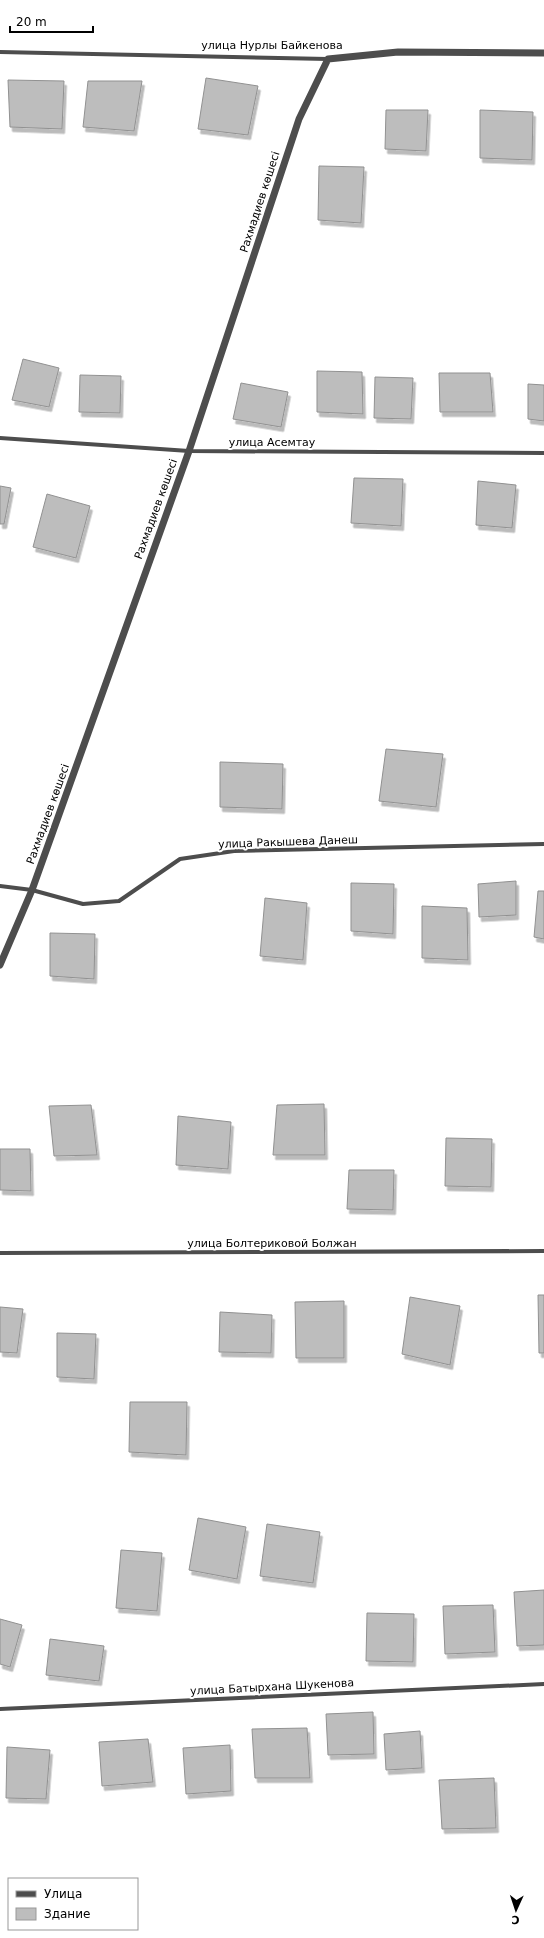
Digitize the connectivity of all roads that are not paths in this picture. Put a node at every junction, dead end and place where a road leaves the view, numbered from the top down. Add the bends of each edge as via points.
1 (0, 52) edge
2 (544, 53) edge
3 (328, 58) junction
4 (0, 438) edge
5 (189, 450) junction
6 (544, 453) edge
7 (544, 844) edge
8 (0, 886) edge
9 (32, 890) junction
10 (0, 965) edge
11 (544, 1251) edge
12 (0, 1253) edge
13 (544, 1684) edge
14 (0, 1709) edge

1 - 3 street, улица Нурлы Байкенова
2 - 3 street, улица Нурлы Байкенова via 398,52
3 - 5 street, Рахмадиев көшесі via 299,119
4 - 5 street, улица Асемтау
5 - 6 street, улица Асемтау
5 - 9 street, Рахмадиев көшесі
7 - 9 street, улица Ракышева Данеш via 234,851 180,859 119,901 82,904
8 - 9 street, улица Ракышева Данеш
9 - 10 street, Рахмадиев көшесі
11 - 12 street, улица Болтериковой Болжан
13 - 14 street, улица Батырхана Шукенова

